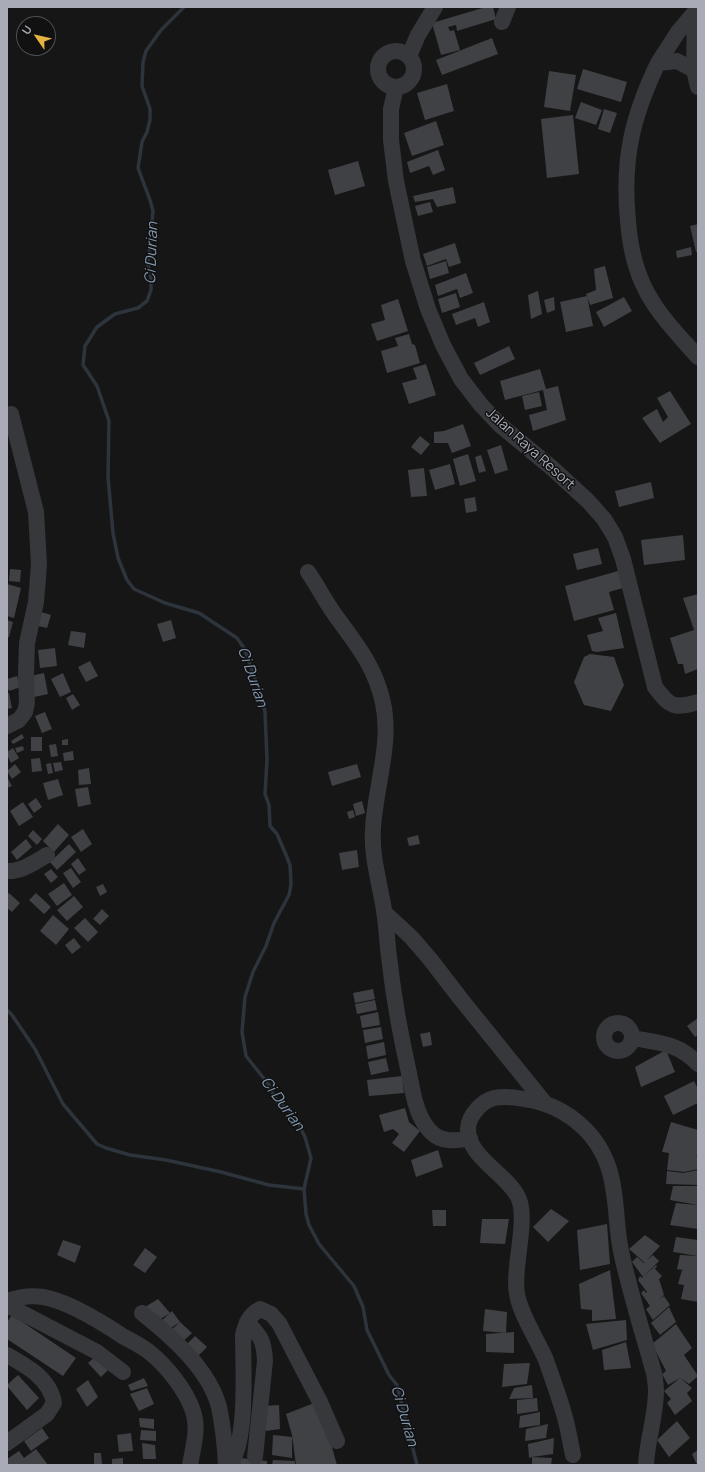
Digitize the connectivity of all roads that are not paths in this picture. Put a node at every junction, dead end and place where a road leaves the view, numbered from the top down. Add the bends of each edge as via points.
1 (435, 7) edge
2 (508, 7) edge
3 (696, 9) edge
4 (502, 22) dead end
5 (409, 56) junction
6 (658, 62) junction
7 (694, 70) junction
8 (396, 87) junction
9 (698, 87) edge
10 (698, 357) edge
11 (12, 414) dead end
12 (308, 572) dead end
13 (698, 702) edge
14 (7, 726) edge
15 (47, 855) dead end
16 (7, 871) edge
17 (384, 912) junction
18 (633, 1038) dead end
19 (698, 1064) edge
20 (544, 1102) junction
21 (470, 1138) junction
22 (7, 1301) edge
23 (7, 1305) edge
24 (142, 1313) dead end
25 (247, 1322) junction
26 (7, 1354) edge
27 (123, 1372) dead end
28 (337, 1441) dead end
29 (7, 1444) edge
30 (573, 1454) dead end
31 (255, 1457) dead end
32 (190, 1465) edge
33 (226, 1465) edge
34 (230, 1465) edge
35 (646, 1465) edge

1 - 5 street
2 - 4 street
3 - 6 street
3 - 7 street
5 - 8 street via 414,73 407,83
5 - 8 street via 404,52 392,51 379,62 380,79
6 - 7 street via 677,61
6 - 10 street via 645,90 630,144 626,178 629,235 633,261 652,302
7 - 9 street
8 - 13 street, Jalan Raya Resort via 391,109 391,140 396,181 413,261 428,309 444,345 461,379 481,405 500,425 588,501 604,519 615,537 623,559 655,687 664,699 672,704 681,707
11 - 14 street via 36,512 39,565 36,602 27,643 27,703 18,720
12 - 17 street via 332,611 360,648 369,664 383,704 386,724 373,847
15 - 16 street via 24,867
17 - 20 street via 430,959
17 - 21 street via 391,972 416,1105 423,1122 432,1133 443,1139 455,1141
18 - 19 street via 671,1045 690,1055
20 - 21 street via 501,1097 490,1099 472,1116 468,1126
20 - 35 street via 562,1110 587,1131 601,1150 608,1167 621,1253 654,1373 655,1408
21 - 30 street via 482,1158 502,1175 521,1206 517,1294 565,1415
22 - 32 street via 32,1296 60,1302 111,1328 148,1351 172,1376 186,1396 193,1412 196,1426
23 - 27 street via 97,1352
24 - 33 street via 178,1344 211,1388 219,1406
25 - 28 street via 252,1314 260,1309 271,1314 279,1323
25 - 31 street via 260,1335 265,1361
25 - 34 street via 243,1335 242,1422 239,1443
26 - 29 street via 40,1377 52,1393 54,1403 47,1414

